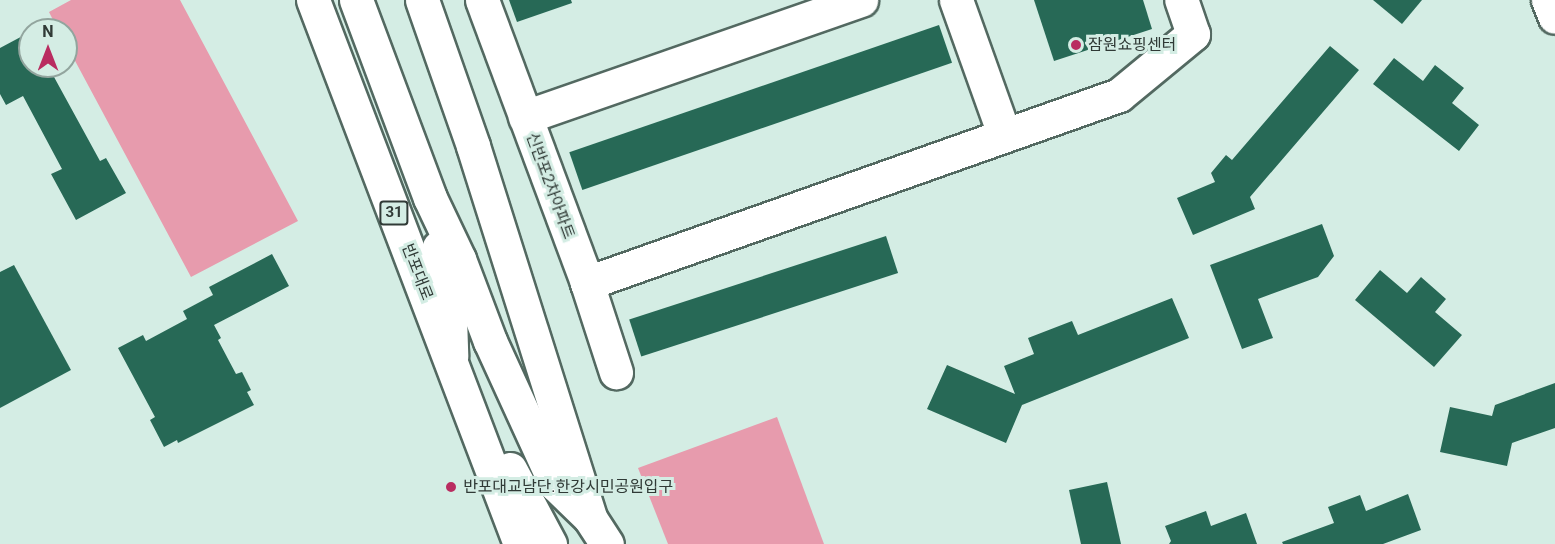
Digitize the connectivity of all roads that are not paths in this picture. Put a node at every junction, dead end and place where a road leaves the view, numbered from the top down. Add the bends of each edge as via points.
1 (313, 0) edge
2 (356, 0) edge
3 (422, 0) edge
4 (482, 0) edge
5 (861, 0) edge
6 (956, 0) edge
7 (1181, 0) edge
8 (1548, 0) edge
9 (1555, 17) edge
10 (525, 117) junction
11 (1004, 134) junction
12 (430, 198) junction
13 (586, 283) junction
14 (451, 360) junction
15 (616, 372) dead end
16 (475, 426) junction
17 (595, 536) edge
18 (520, 544) edge
19 (550, 544) edge

1 - 14 main road, 반포대로 / 31
2 - 12 main road
3 - 17 main road via 473,146
4 - 10 main road, 신반포2차아파트
5 - 10 main road
6 - 11 main road
7 - 11 main road via 1193,34 1119,95
8 - 9 main road
10 - 13 main road, 신반포2차아파트
11 - 13 main road
12 - 14 main road via 450,318
12 - 17 main road via 556,484
13 - 15 main road, 신반포2차아파트
14 - 16 main road, 반포대로 / 31
16 - 18 main road, 반포대로 / 31
16 - 19 main road, 31 via 502,454

